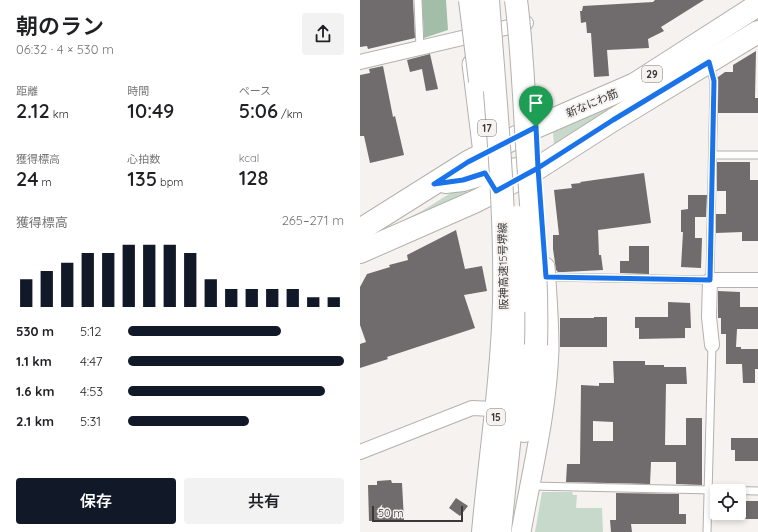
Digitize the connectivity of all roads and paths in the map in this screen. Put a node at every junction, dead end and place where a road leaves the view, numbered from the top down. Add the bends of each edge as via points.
1 (418, 0) edge
2 (469, 0) edge
3 (479, 0) edge
4 (488, 0) edge
5 (502, 0) edge
6 (516, 0) edge
7 (526, 0) edge
8 (758, 5) edge
9 (529, 23) junction
10 (758, 32) edge
11 (475, 35) junction
12 (420, 48) junction
13 (360, 62) edge
14 (709, 62) junction
15 (536, 127) junction
16 (713, 155) junction
17 (758, 155) edge
18 (494, 168) junction
19 (538, 168) junction
20 (360, 230) edge
21 (360, 252) edge
22 (505, 256) junction
23 (546, 277) junction
24 (710, 280) junction
25 (758, 280) edge
26 (712, 345) joint
27 (493, 409) junction
28 (360, 452) edge
29 (529, 486) junction
30 (707, 490) junction
31 (758, 491) edge
32 (478, 532) edge
33 (483, 532) edge
34 (500, 532) edge
35 (507, 532) edge
36 (521, 532) edge
37 (707, 532) edge

1 - 12 lane
2 - 11 street
2 - 22 main road, 17, bridge
3 - 11 street
4 - 22 main road, 阪神高速15号堺線 / 15, bridge
5 - 34 main road, 阪神高速15号堺線 / 15, bridge via 517,218 520,302 515,387
6 - 35 main road, bridge via 537,316 531,387
7 - 9 street
8 - 15 main road, 新なにわ筋 / 29 via 635,84
9 - 11 street
9 - 15 street
10 - 14 main road, 新なにわ筋 / 29
11 - 12 street
11 - 18 street
12 - 13 street
14 - 16 lane via 714,81
14 - 19 main road, 新なにわ筋 / 29
15 - 18 main road, 新なにわ筋 / 29
15 - 19 street
16 - 17 lane
16 - 24 lane
18 - 19 main road
18 - 20 main road via 463,180 434,184
18 - 21 main road, 新なにわ筋 / 29 via 474,202
18 - 27 street via 502,285
19 - 23 street
22 - 33 main road, 阪神高速15号堺線 / 15, bridge via 503,344
23 - 24 lane
23 - 29 street via 549,342 546,383 538,445
24 - 25 street
24 - 26 street via 709,317
26 - 30 lane
27 - 28 street via 472,408
27 - 32 street via 487,477
29 - 30 lane
29 - 36 street
30 - 31 lane
30 - 37 lane

